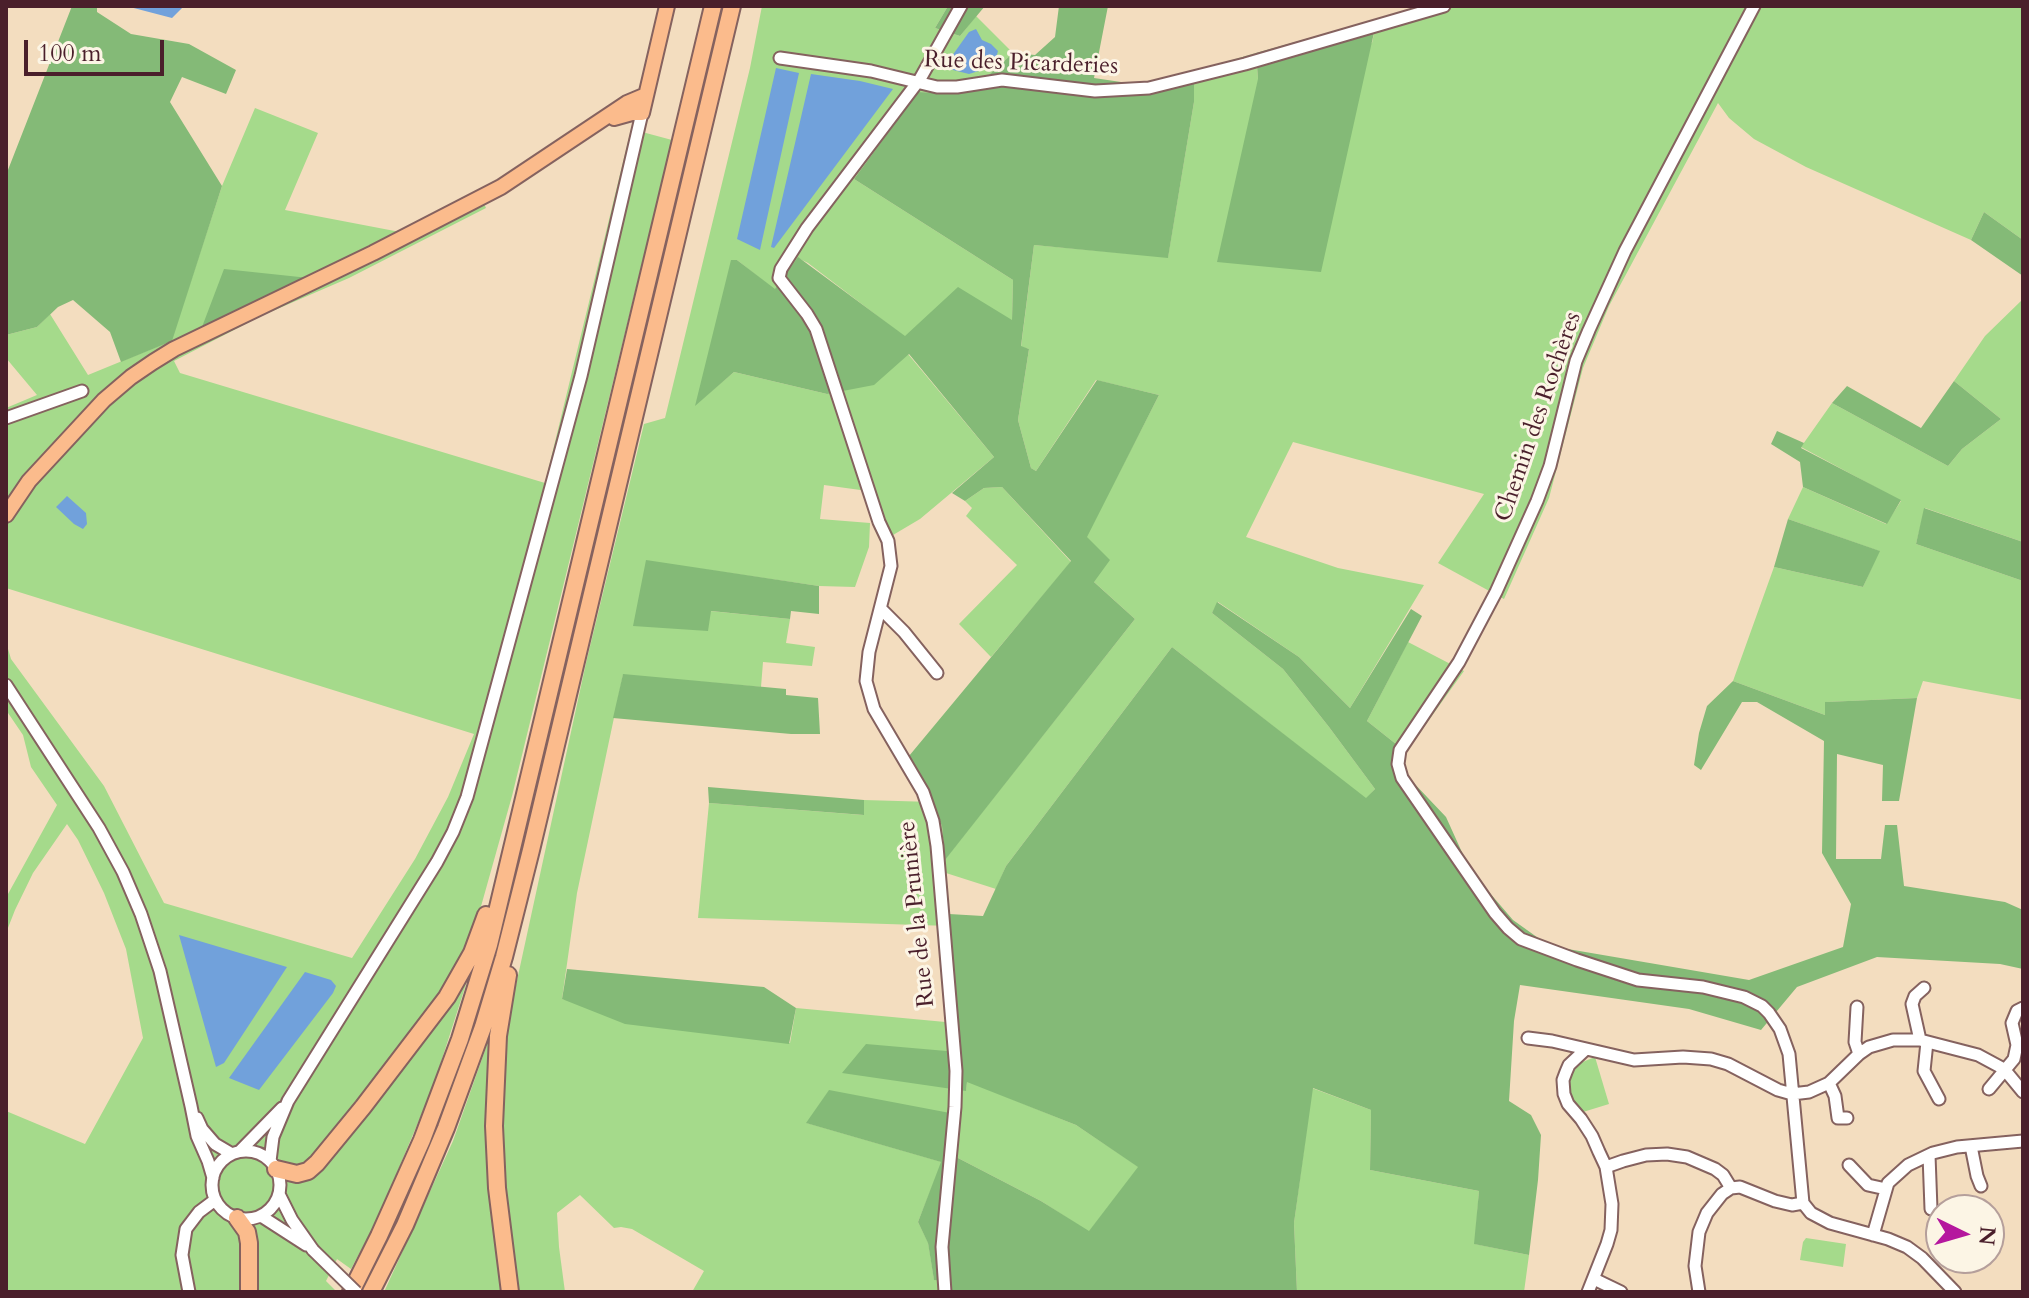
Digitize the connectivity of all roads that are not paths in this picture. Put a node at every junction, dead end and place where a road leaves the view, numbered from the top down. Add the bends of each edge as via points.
1 (667, 6) edge
2 (713, 6) edge
3 (732, 6) edge
4 (961, 6) edge
5 (1444, 6) edge
6 (1754, 6) edge
7 (780, 58) dead end
8 (916, 83) junction
9 (646, 95) junction
10 (642, 113) junction
11 (602, 121) junction
12 (82, 391) dead end
13 (6, 418) edge
14 (6, 515) edge
15 (881, 609) junction
16 (937, 673) dead end
17 (6, 685) edge
18 (513, 847) junction
19 (513, 923) junction
20 (1924, 988) dead end
21 (1857, 1007) dead end
22 (2023, 1008) edge
23 (1528, 1038) dead end
24 (1924, 1041) junction
25 (1586, 1049) junction
26 (1859, 1054) junction
27 (2004, 1069) junction
28 (1829, 1083) junction
29 (1989, 1089) dead end
30 (2023, 1092) edge
31 (1792, 1094) junction
32 (1939, 1099) dead end
33 (288, 1101) junction
34 (191, 1106) junction
35 (1847, 1118) dead end
36 (2023, 1141) edge
37 (1971, 1146) junction
38 (236, 1153) junction
39 (1929, 1155) junction
40 (273, 1165) junction
41 (1849, 1165) dead end
42 (1606, 1167) junction
43 (213, 1178) junction
44 (1981, 1186) dead end
45 (1731, 1188) junction
46 (1886, 1189) junction
47 (279, 1194) junction
48 (1930, 1194) edge
49 (215, 1200) junction
50 (1803, 1203) junction
51 (261, 1216) junction
52 (237, 1218) junction
53 (1873, 1235) junction
54 (313, 1250) junction
55 (1594, 1279) junction
56 (189, 1292) edge
57 (249, 1292) edge
58 (353, 1292) edge
59 (371, 1292) edge
60 (510, 1292) edge
61 (945, 1292) edge
62 (1588, 1292) edge
63 (1621, 1292) edge
64 (1699, 1292) edge
65 (1955, 1292) edge

1 - 9 main road
2 - 18 highway
3 - 19 highway
4 - 8 street
5 - 8 street, Rue des Picarderies via 1149,88 1095,91 1002,80 957,87
6 - 31 street, Chemin des Rochères via 1589,330 1550,466 1501,583 1459,662 1400,750 1398,764 1402,778 1514,934 1638,980 1703,987 1762,1006 1785,1041
7 - 8 street, Rue des Picarderies
8 - 15 street, Rue de la Prunière via 807,228 779,278 816,329 888,541 891,566
9 - 10 main road
9 - 11 main road
10 - 11 main road
10 - 33 street via 581,376 467,797 437,862
11 - 14 main road via 501,187 174,349 131,377 29,481
12 - 13 street
15 - 16 street
15 - 61 street, Rue de la Prunière via 866,681 874,709 923,792 937,846 956,1071 942,1247
17 - 34 street via 123,872 160,971
18 - 40 highway via 500,864 472,953 447,997 317,1163 297,1174
18 - 58 highway via 451,1064
19 - 59 highway via 446,1128
19 - 60 highway via 516,940 501,1013 494,1099 497,1188
20 - 24 street via 1912,1004
21 - 26 street
22 - 27 street via 2012,1023 2014,1059
23 - 25 street
24 - 26 street via 1893,1040
24 - 27 street via 1978,1055
24 - 32 street via 1924,1071
25 - 31 street via 1634,1060 1711,1059
25 - 42 street via 1569,1065 1564,1094
26 - 28 street
27 - 29 street
27 - 30 street
28 - 31 street
28 - 35 street via 1838,1118
31 - 50 street
33 - 38 street
33 - 40 street via 273,1137
34 - 38 street via 215,1144
34 - 43 street
36 - 37 street
37 - 39 street
37 - 44 street
38 - 40 street via 251,1151
38 - 43 street via 223,1160
39 - 46 street via 1899,1172
39 - 48 street
40 - 47 street
41 - 46 street via 1868,1185
42 - 45 street via 1646,1155 1676,1155 1715,1169
42 - 55 street via 1611,1230
43 - 49 street
45 - 50 street via 1792,1205
45 - 64 street via 1707,1213 1699,1232
46 - 53 street
47 - 51 street
47 - 54 street
49 - 52 street
49 - 56 street via 186,1229 182,1255
50 - 53 street via 1830,1223
51 - 52 street
51 - 54 street
52 - 57 highway via 249,1243
53 - 65 street via 1907,1247
54 - 58 street, bridge
55 - 62 street
55 - 63 street

